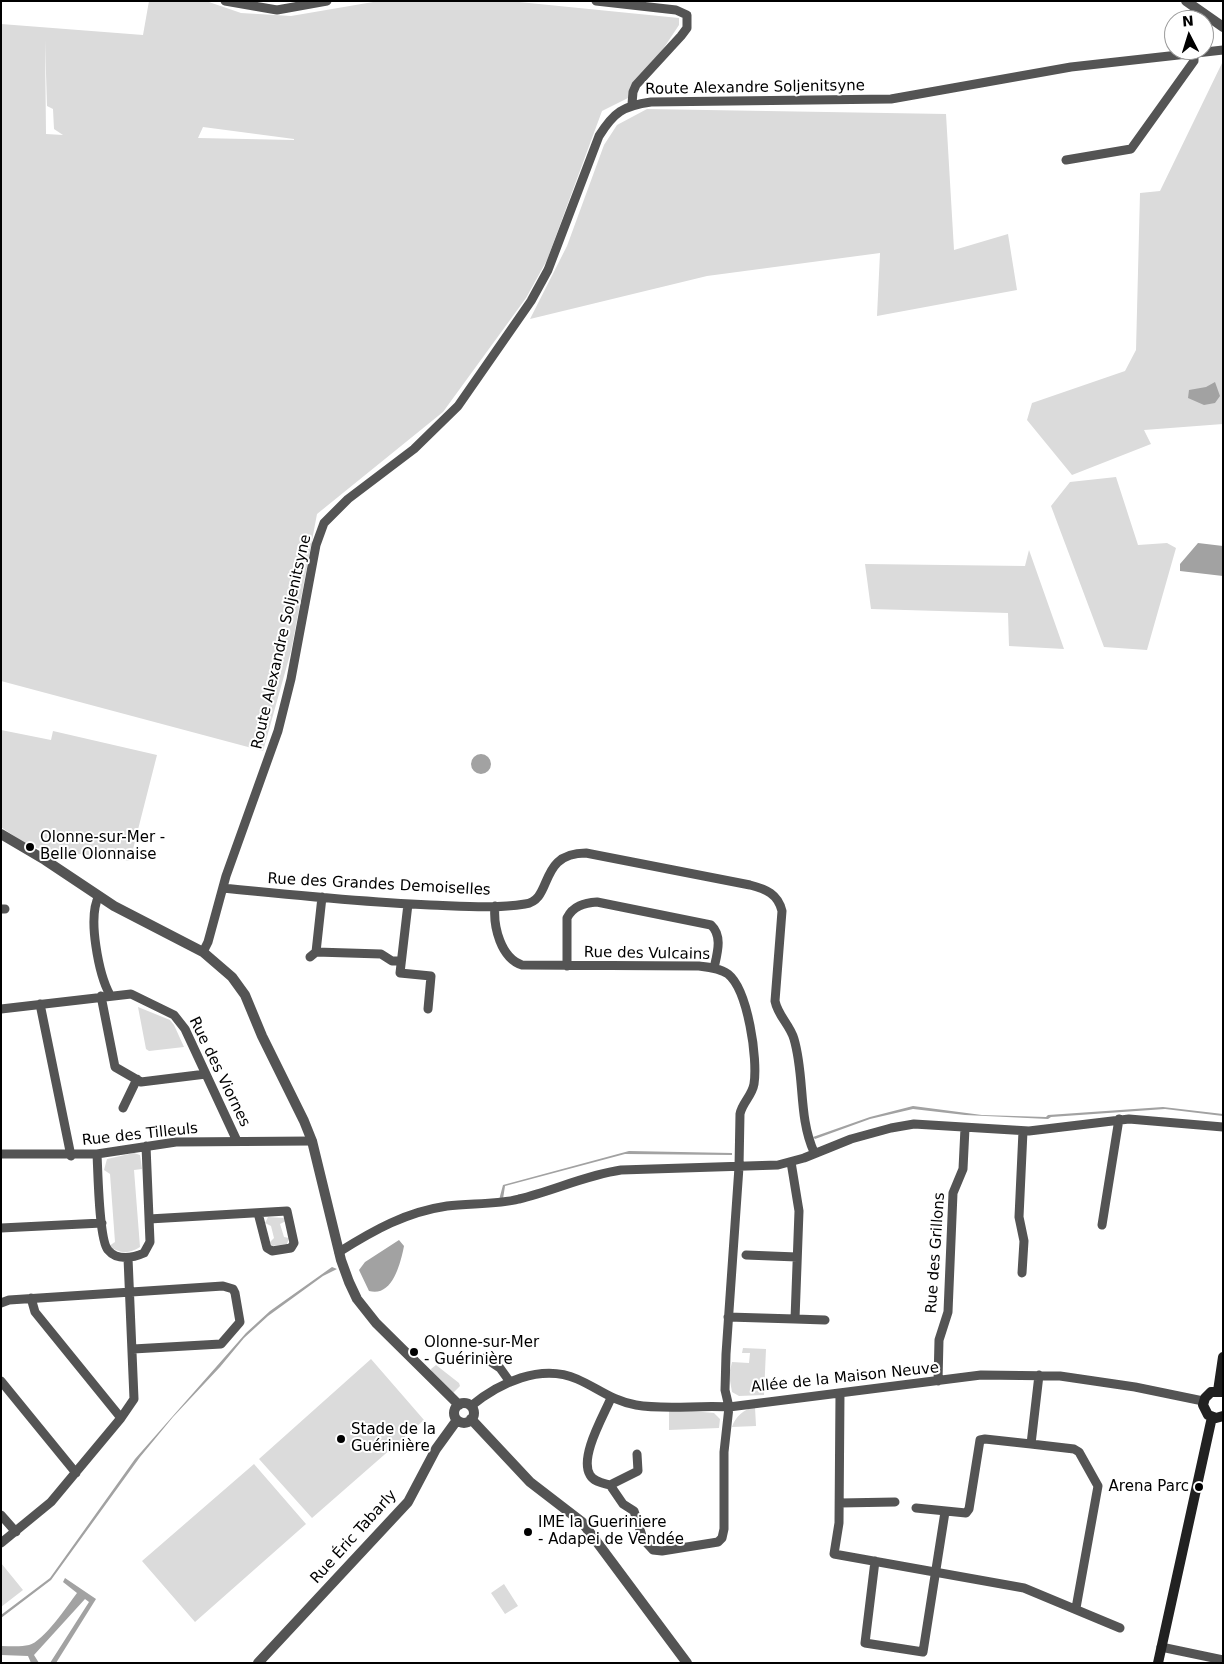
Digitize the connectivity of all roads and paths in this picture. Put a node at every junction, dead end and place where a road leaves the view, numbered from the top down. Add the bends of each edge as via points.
1 (225, 1) edge
2 (327, 1) edge
3 (596, 1) edge
4 (1186, 1) edge
5 (1223, 27) edge
6 (1164, 57) edge
7 (1194, 60) edge
8 (632, 104) junction
9 (1066, 160) dead end
10 (1, 834) edge
11 (223, 888) junction
12 (99, 896) junction
13 (322, 897) junction
14 (408, 904) junction
15 (495, 906) junction
16 (202, 952) junction
17 (401, 961) junction
18 (566, 966) junction
19 (714, 968) junction
20 (106, 996) junction
21 (40, 1004) junction
22 (1, 1009) edge
23 (428, 1009) dead end
24 (206, 1074) junction
25 (137, 1079) junction
26 (123, 1108) dead end
27 (1119, 1119) junction
28 (1223, 1126) edge
29 (965, 1128) junction
30 (1023, 1131) junction
31 (237, 1141) junction
32 (312, 1141) junction
33 (146, 1146) junction
34 (814, 1152) junction
35 (1, 1154) edge
36 (97, 1154) junction
37 (71, 1156) junction
38 (791, 1162) junction
39 (738, 1167) junction
40 (258, 1213) junction
41 (149, 1220) junction
42 (102, 1223) junction
43 (1102, 1225) dead end
44 (1, 1228) edge
45 (339, 1252) junction
46 (746, 1255) dead end
47 (797, 1257) junction
48 (128, 1258) junction
49 (1022, 1273) dead end
50 (129, 1293) junction
51 (31, 1298) junction
52 (1, 1303) edge
53 (728, 1317) junction
54 (795, 1319) junction
55 (825, 1320) dead end
56 (133, 1349) junction
57 (1223, 1357) edge
58 (484, 1358) dead end
59 (1039, 1375) junction
60 (938, 1381) junction
61 (1, 1382) edge
62 (510, 1382) junction
63 (1221, 1391) edge
64 (840, 1393) junction
65 (611, 1398) junction
66 (1203, 1401) junction
67 (459, 1405) junction
68 (470, 1406) junction
69 (729, 1407) junction
70 (1223, 1416) edge
71 (1212, 1417) junction
72 (121, 1418) junction
73 (457, 1420) junction
74 (472, 1420) junction
75 (1030, 1444) junction
76 (637, 1454) dead end
77 (76, 1473) junction
78 (610, 1485) junction
79 (895, 1502) dead end
80 (840, 1503) junction
81 (916, 1508) dead end
82 (945, 1512) junction
83 (1, 1515) edge
84 (16, 1532) junction
85 (1, 1544) edge
86 (875, 1561) junction
87 (937, 1573) junction
88 (1076, 1608) junction
89 (1120, 1628) dead end
90 (1161, 1647) junction
91 (1223, 1660) edge
92 (258, 1663) edge
93 (687, 1663) edge
94 (1158, 1663) edge

1 - 2 street via 277,10
3 - 8 street via 676,10 687,15 687,28 636,85
4 - 5 street
6 - 8 street, Route Alexandre Soljenitsyne via 1070,67 891,99
7 - 9 street via 1131,149
8 - 11 street, Route Alexandre Soljenitsyne via 608,121 599,136 548,270 531,301 458,406 414,449 348,499 324,523 316,545 278,731
10 - 12 street
11 - 13 street, Rue des Grandes Demoiselles
11 - 16 street, Route Alexandre Soljenitsyne via 208,942
12 - 16 street
12 - 20 street via 95,913 96,940
13 - 14 street, Rue des Grandes Demoiselles
13 - 17 street via 313,954 381,954 392,961
14 - 15 street, Rue des Grandes Demoiselles
14 - 17 street
15 - 18 street, Rue des Vulcains via 495,928 514,962
15 - 34 street, Rue des Grandes Demoiselles via 527,904 534,900 560,858 574,853 770,892 780,902 782,911 776,1008 794,1038 802,1074 807,1132
16 - 32 street via 221,965 245,995
17 - 23 street via 400,973 431,976
18 - 19 street, Rue des Vulcains
18 - 19 street via 567,918 582,904 597,902 711,925 718,940
19 - 39 street, Rue des Vulcains via 728,975 739,990 752,1037 755,1081 741,1106
20 - 21 street, Rue des Viornes
20 - 24 street, Rue des Viornes via 131,994 174,1015 181,1022
20 - 25 street via 116,1068
21 - 22 street, Rue des Viornes
21 - 37 street
24 - 25 street via 141,1082
24 - 31 street, Rue des Viornes
25 - 26 street
27 - 28 street
27 - 30 street
27 - 43 street
29 - 30 street
29 - 34 street via 902,1125
29 - 60 street, Rue des Grillons via 963,1169 953,1193 948,1312 939,1340
30 - 49 street via 1019,1217 1024,1241
31 - 32 street, Rue des Tilleuls
31 - 33 street, Rue des Tilleuls
32 - 45 street
33 - 36 street, Rue des Tilleuls
33 - 41 street
34 - 38 street
35 - 37 street, Rue des Tilleuls
36 - 37 street, Rue des Tilleuls
36 - 42 street
38 - 39 street
38 - 47 street via 799,1211
39 - 45 street via 664,1167 605,1172 518,1199 414,1212 387,1222
39 - 53 street
40 - 40 street via 287,1211 294,1237 291,1248 272,1251 268,1248
40 - 41 street
41 - 48 street via 149,1248
42 - 44 street
42 - 48 street via 107,1250 113,1255
45 - 67 street via 348,1282 365,1309
46 - 47 street
47 - 54 street
48 - 50 street
50 - 51 street
50 - 56 street
50 - 56 street via 229,1287 235,1293 241,1319 221,1344
51 - 52 street
51 - 72 street via 35,1312
53 - 54 street
53 - 69 street via 724,1390
54 - 55 street
56 - 72 street via 134,1399
57 - 63 main road
58 - 62 street via 500,1368
59 - 60 street, Allée de la Maison Neuve via 981,1375
59 - 66 street, Allée de la Maison Neuve via 1135,1387
59 - 75 street
60 - 64 street, Allée de la Maison Neuve
61 - 77 street
62 - 65 street, Allée de la Maison Neuve via 543,1373 562,1374
62 - 68 street, Allée de la Maison Neuve
63 - 66 main road via 1207,1394
64 - 69 street, Allée de la Maison Neuve
64 - 80 street
65 - 69 street, Allée de la Maison Neuve via 638,1405
65 - 78 street via 590,1445 588,1470 597,1481
66 - 71 main road via 1204,1409
67 - 68 street
67 - 73 street via 454,1414
68 - 74 street via 474,1414
69 - 78 street via 724,1452 724,1534 718,1542 653,1550 641,1536 637,1514 623,1504
70 - 71 main road
71 - 90 main road
72 - 77 street
73 - 74 street via 463,1423
73 - 92 street, Rue Éric Tabarly via 436,1449 408,1502
74 - 93 street via 530,1482 582,1522
75 - 82 street via 980,1440 969,1509 962,1514
75 - 88 street via 1080,1452 1098,1486
76 - 78 street via 638,1471
77 - 84 street via 44,1510
79 - 80 street
80 - 86 street via 834,1554
81 - 82 street
82 - 87 street
83 - 84 street
84 - 85 street
86 - 87 street
86 - 87 street via 865,1642 923,1652
87 - 88 street via 1024,1588
88 - 89 street
90 - 91 street
90 - 94 main road

